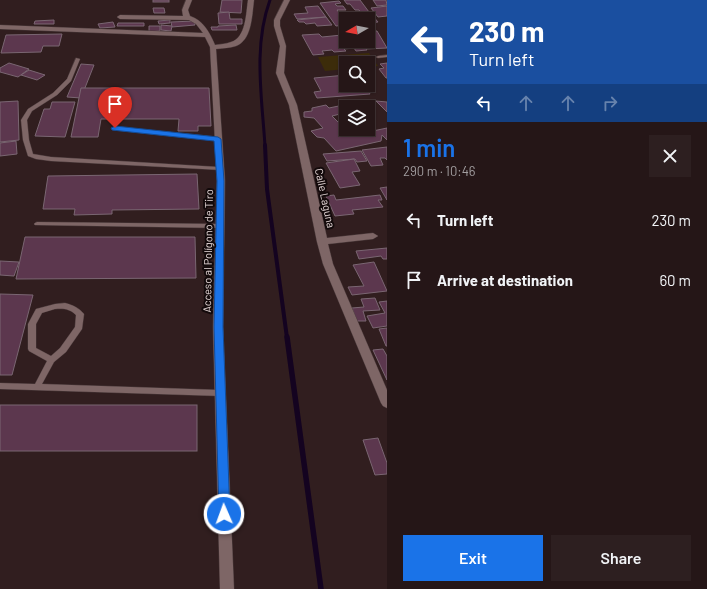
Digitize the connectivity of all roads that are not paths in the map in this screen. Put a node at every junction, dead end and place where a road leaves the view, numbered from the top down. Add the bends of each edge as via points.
1 (189, 0) edge
2 (251, 0) edge
3 (287, 0) edge
4 (120, 17) dead end
5 (187, 18) junction
6 (0, 26) edge
7 (207, 35) junction
8 (213, 47) junction
9 (387, 56) edge
10 (378, 57) dead end
11 (78, 59) dead end
12 (115, 128) dead end
13 (218, 139) junction
14 (219, 169) junction
15 (37, 224) dead end
16 (220, 226) junction
17 (372, 236) dead end
18 (322, 242) junction
19 (51, 360) junction
20 (0, 386) edge
21 (37, 387) junction
22 (220, 393) junction
23 (386, 398) edge
24 (227, 589) edge

1 - 5 street via 185,10
2 - 8 street via 242,39 234,44
3 - 18 street, Calle Laguna via 277,26 283,46 280,73 293,105
4 - 5 street
5 - 7 street, Acceso al Polígono de Tiro via 194,20
6 - 7 street
7 - 8 street, Acceso al Polígono de Tiro
8 - 13 street, Acceso al Polígono de Tiro
9 - 10 lane
11 - 14 lane via 69,80 55,94 30,110 24,120 30,155 36,158
12 - 13 lane
13 - 14 street, Acceso al Polígono de Tiro
14 - 16 street, Acceso al Polígono de Tiro
15 - 16 lane
16 - 22 street, Acceso al Polígono de Tiro
17 - 18 street
18 - 23 street, Calle Laguna via 331,271
19 - 19 lane via 63,350 79,327 80,314 75,308 59,304 39,311 32,324 32,349
19 - 21 lane
20 - 21 lane
21 - 22 lane
22 - 24 street, Acceso al Polígono de Tiro

